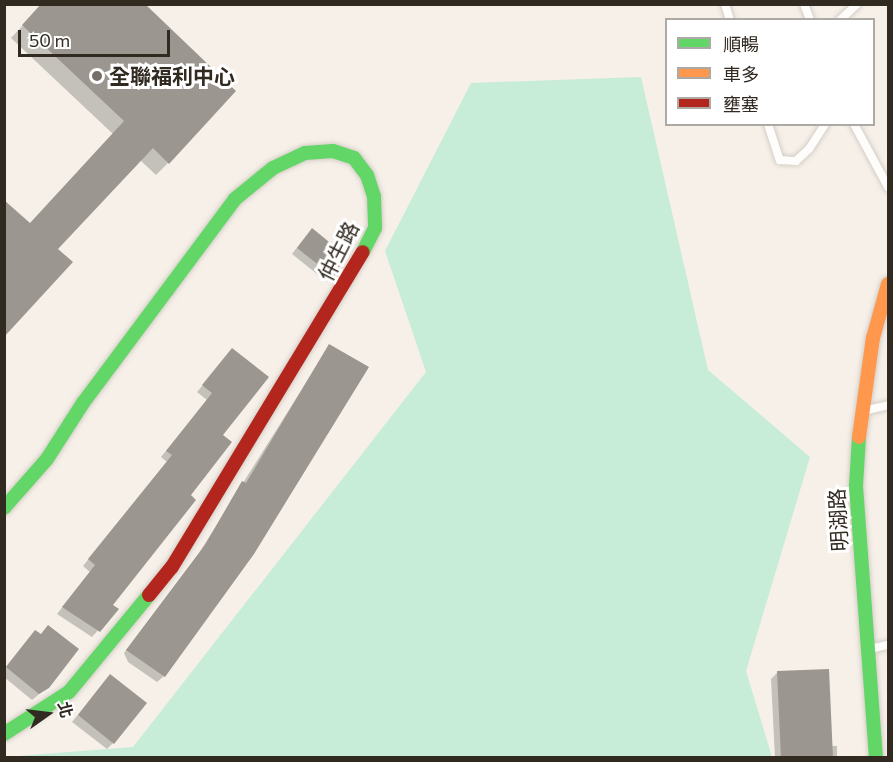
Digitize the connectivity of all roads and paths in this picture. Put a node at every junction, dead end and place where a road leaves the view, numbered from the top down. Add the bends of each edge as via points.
1 (856, 4) edge
2 (842, 18) edge
3 (769, 126) edge
4 (824, 126) edge
5 (855, 126) edge
6 (888, 187) edge
7 (888, 284) edge
8 (888, 405) edge
9 (860, 411) junction
10 (4, 507) edge
11 (888, 645) edge
12 (869, 649) junction
13 (873, 721) junction
14 (888, 730) edge
15 (4, 734) edge
16 (876, 758) edge

1 - 2 lane
3 - 4 lane via 780,160 796,161 809,150
5 - 6 lane
7 - 9 street, 明湖路 via 873,338
8 - 9 lane
9 - 12 street, 明湖路 via 856,486
10 - 15 street, 仲生路 via 47,459 83,403 235,199 273,168 305,153 333,151 354,158 367,175 374,196 375,228 348,281 172,567 69,692
11 - 12 lane
12 - 13 street, 明湖路
13 - 14 lane
13 - 16 street, 明湖路

